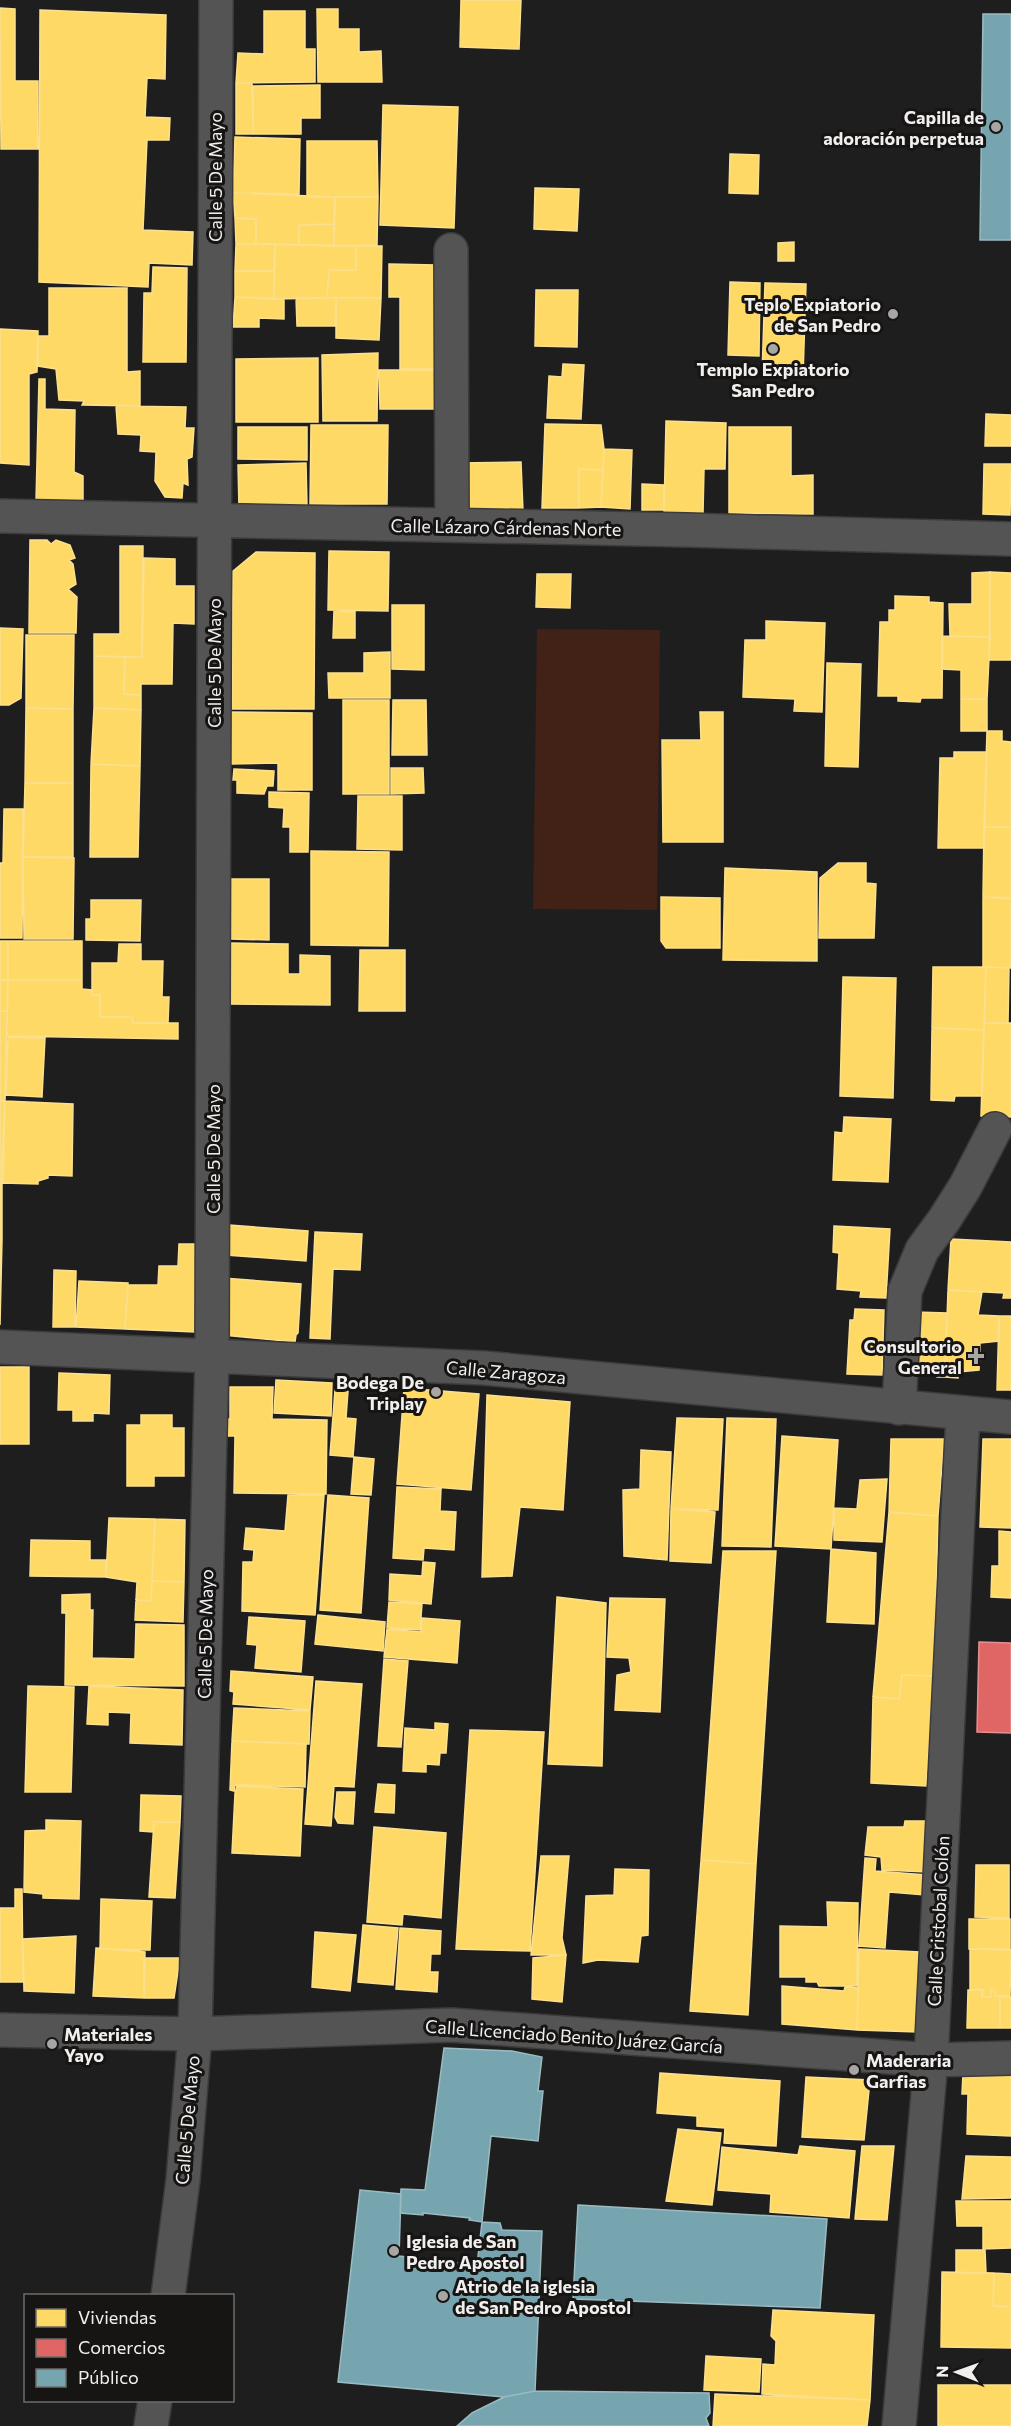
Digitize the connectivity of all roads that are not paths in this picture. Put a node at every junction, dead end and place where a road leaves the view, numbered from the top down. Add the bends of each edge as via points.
1 (216, 0) edge
2 (451, 250) dead end
3 (0, 516) edge
4 (214, 522) junction
5 (452, 525) junction
6 (1011, 540) edge
7 (995, 1129) dead end
8 (0, 1347) edge
9 (212, 1355) junction
10 (899, 1408) junction
11 (963, 1414) junction
12 (1011, 1417) edge
13 (0, 2030) edge
14 (195, 2034) junction
15 (1011, 2058) edge
16 (931, 2060) junction
17 (168, 2294) edge
18 (155, 2402) edge
19 (151, 2426) edge
20 (899, 2426) edge

1 - 4 street, Calle 5 De Mayo
2 - 5 street
3 - 4 street, Calle Lázaro Cárdenas Norte
4 - 5 street, Calle Lázaro Cárdenas Norte
4 - 9 street, Calle 5 De Mayo
5 - 6 street, Calle Lázaro Cárdenas Norte
7 - 10 street via 944,1220 922,1250 906,1291
8 - 9 street, Calle Zaragoza
9 - 10 street, Calle Zaragoza via 484,1368
9 - 14 street, Calle 5 De Mayo
10 - 11 street, Calle Zaragoza
11 - 12 street, Calle Zaragoza
11 - 16 street, Calle Cristobal Colón
13 - 14 street, Calle Licenciado Benito Juárez García
14 - 16 street, Calle Licenciado Benito Juárez García via 451,2025
14 - 17 street, Calle 5 De Mayo via 183,2180
15 - 16 street, Calle Licenciado Benito Juárez García
16 - 20 street, Calle Cristobal Colón
18 - 19 street

